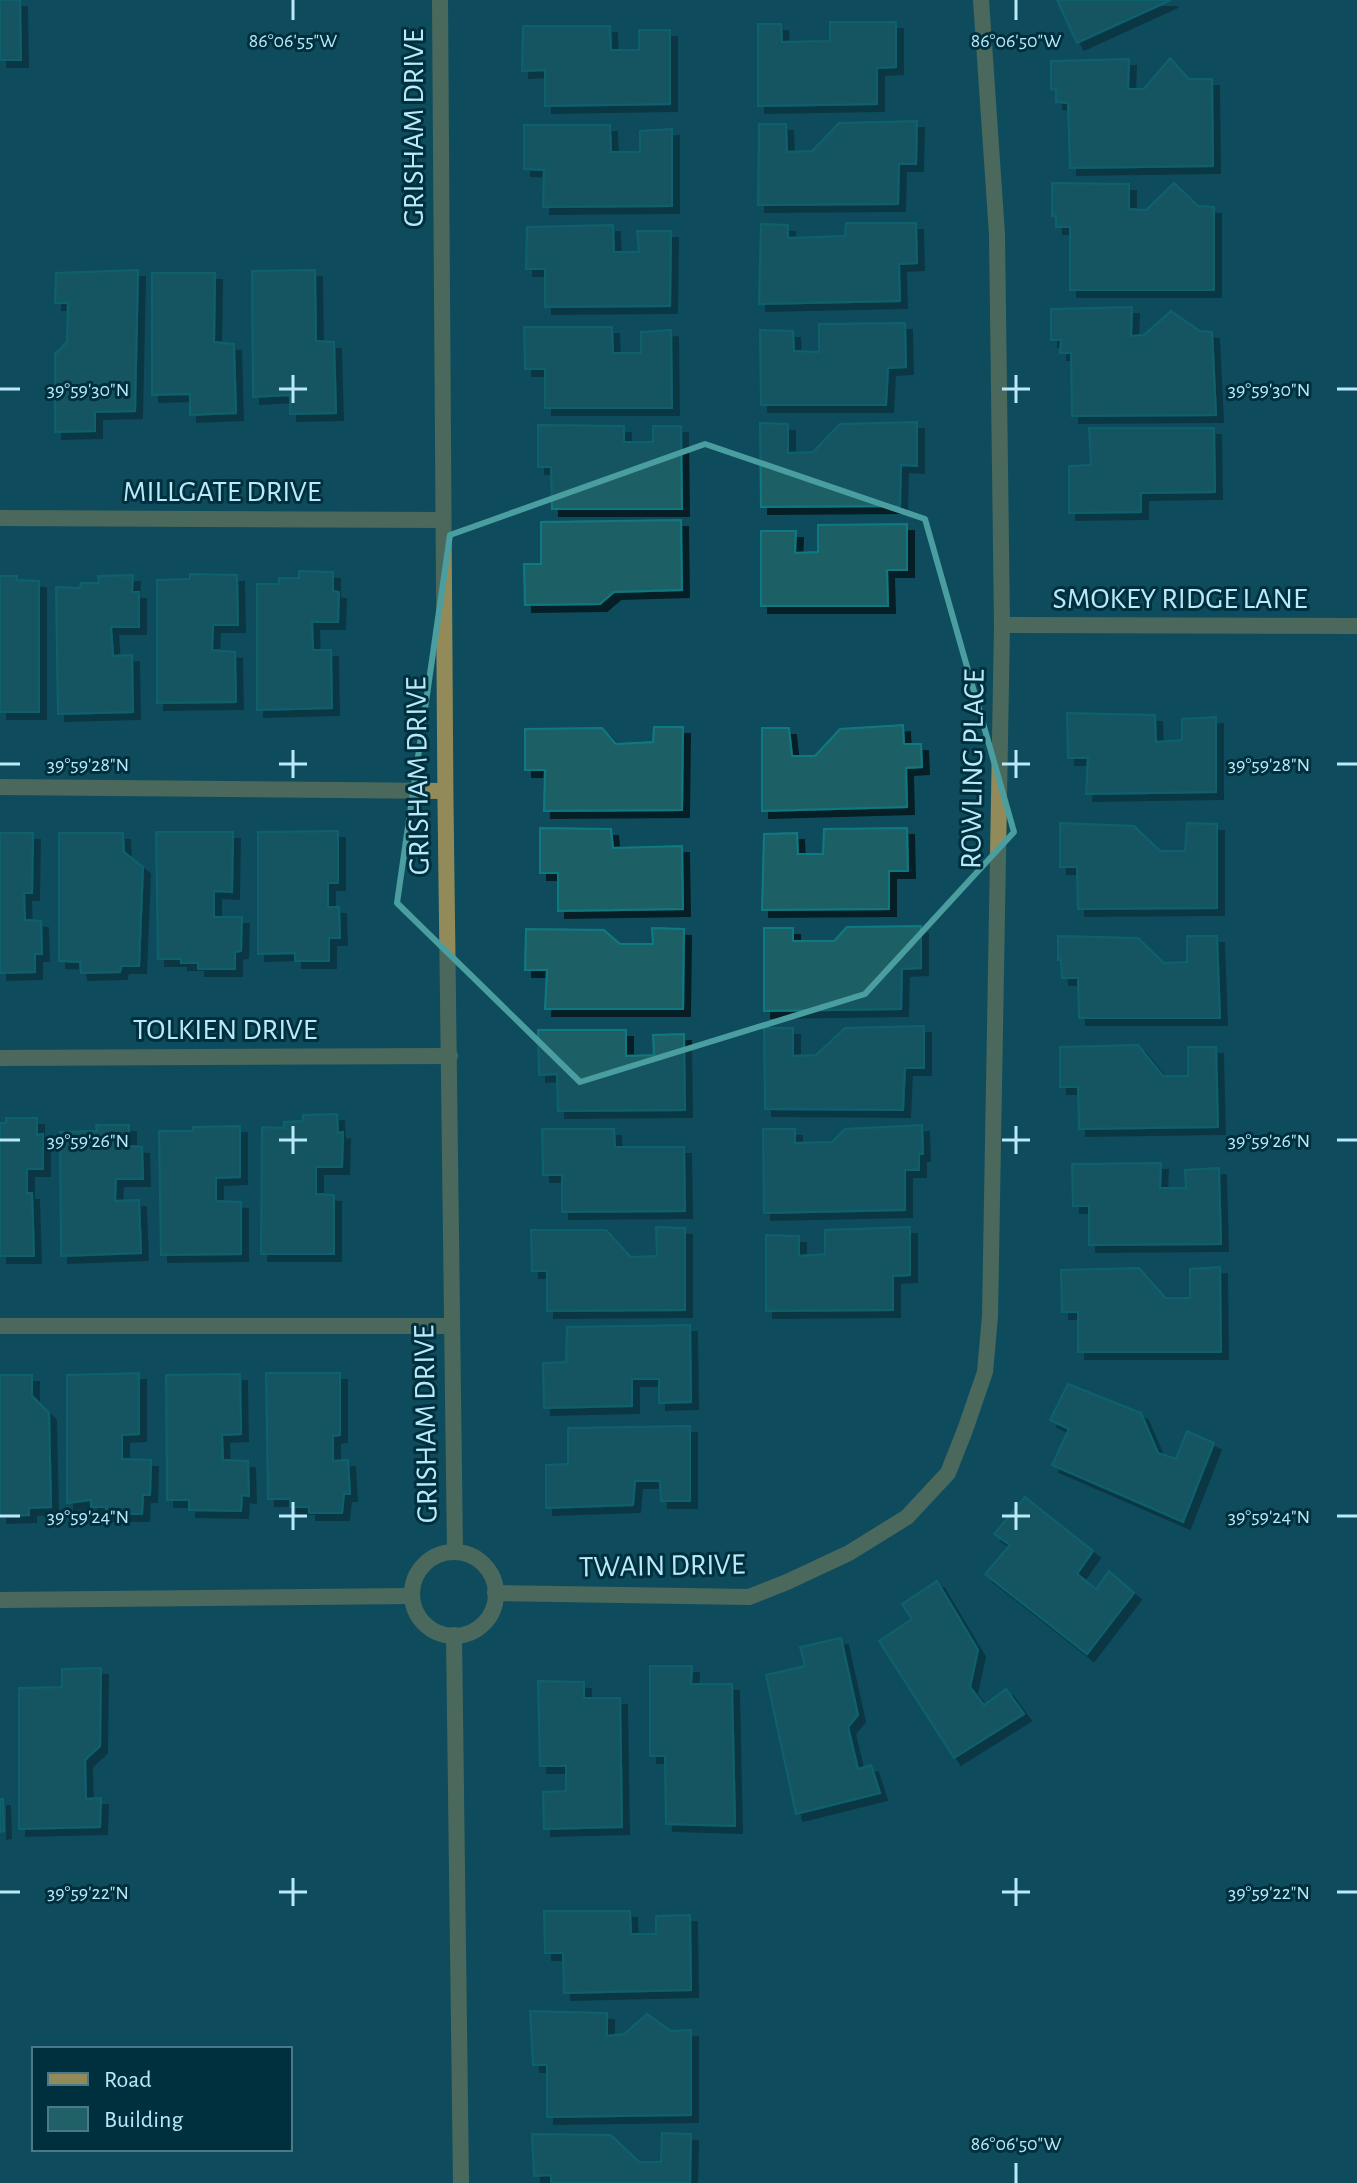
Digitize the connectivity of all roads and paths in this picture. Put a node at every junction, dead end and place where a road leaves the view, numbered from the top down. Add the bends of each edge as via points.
1 (440, 0) edge
2 (981, 0) edge
3 (0, 518) edge
4 (443, 520) junction
5 (1002, 625) junction
6 (1357, 626) edge
7 (0, 787) edge
8 (444, 791) junction
9 (450, 1056) junction
10 (0, 1058) edge
11 (0, 1326) edge
12 (451, 1326) junction
13 (907, 1517) joint
14 (455, 1552) junction
15 (495, 1593) junction
16 (412, 1596) junction
17 (0, 1600) edge
18 (454, 1635) junction
19 (461, 2183) edge

1 - 4 street, GRISHAM DRIVE
2 - 5 street, ROWLING PLACE via 997,234
3 - 4 street, MILLGATE DRIVE
4 - 8 street, GRISHAM DRIVE
5 - 6 street, SMOKEY RIDGE LANE
5 - 13 street, ROWLING PLACE via 985,1372 948,1473
7 - 8 street
8 - 9 street, GRISHAM DRIVE
9 - 10 street, TOLKIEN DRIVE
9 - 12 street, GRISHAM DRIVE
11 - 12 street
12 - 14 street, GRISHAM DRIVE
13 - 15 street, TWAIN DRIVE via 849,1553 749,1597
14 - 15 street via 481,1562 490,1572
14 - 16 street via 441,1553 419,1570
15 - 18 street via 484,1623
16 - 17 street
16 - 18 street via 423,1622
18 - 19 street

